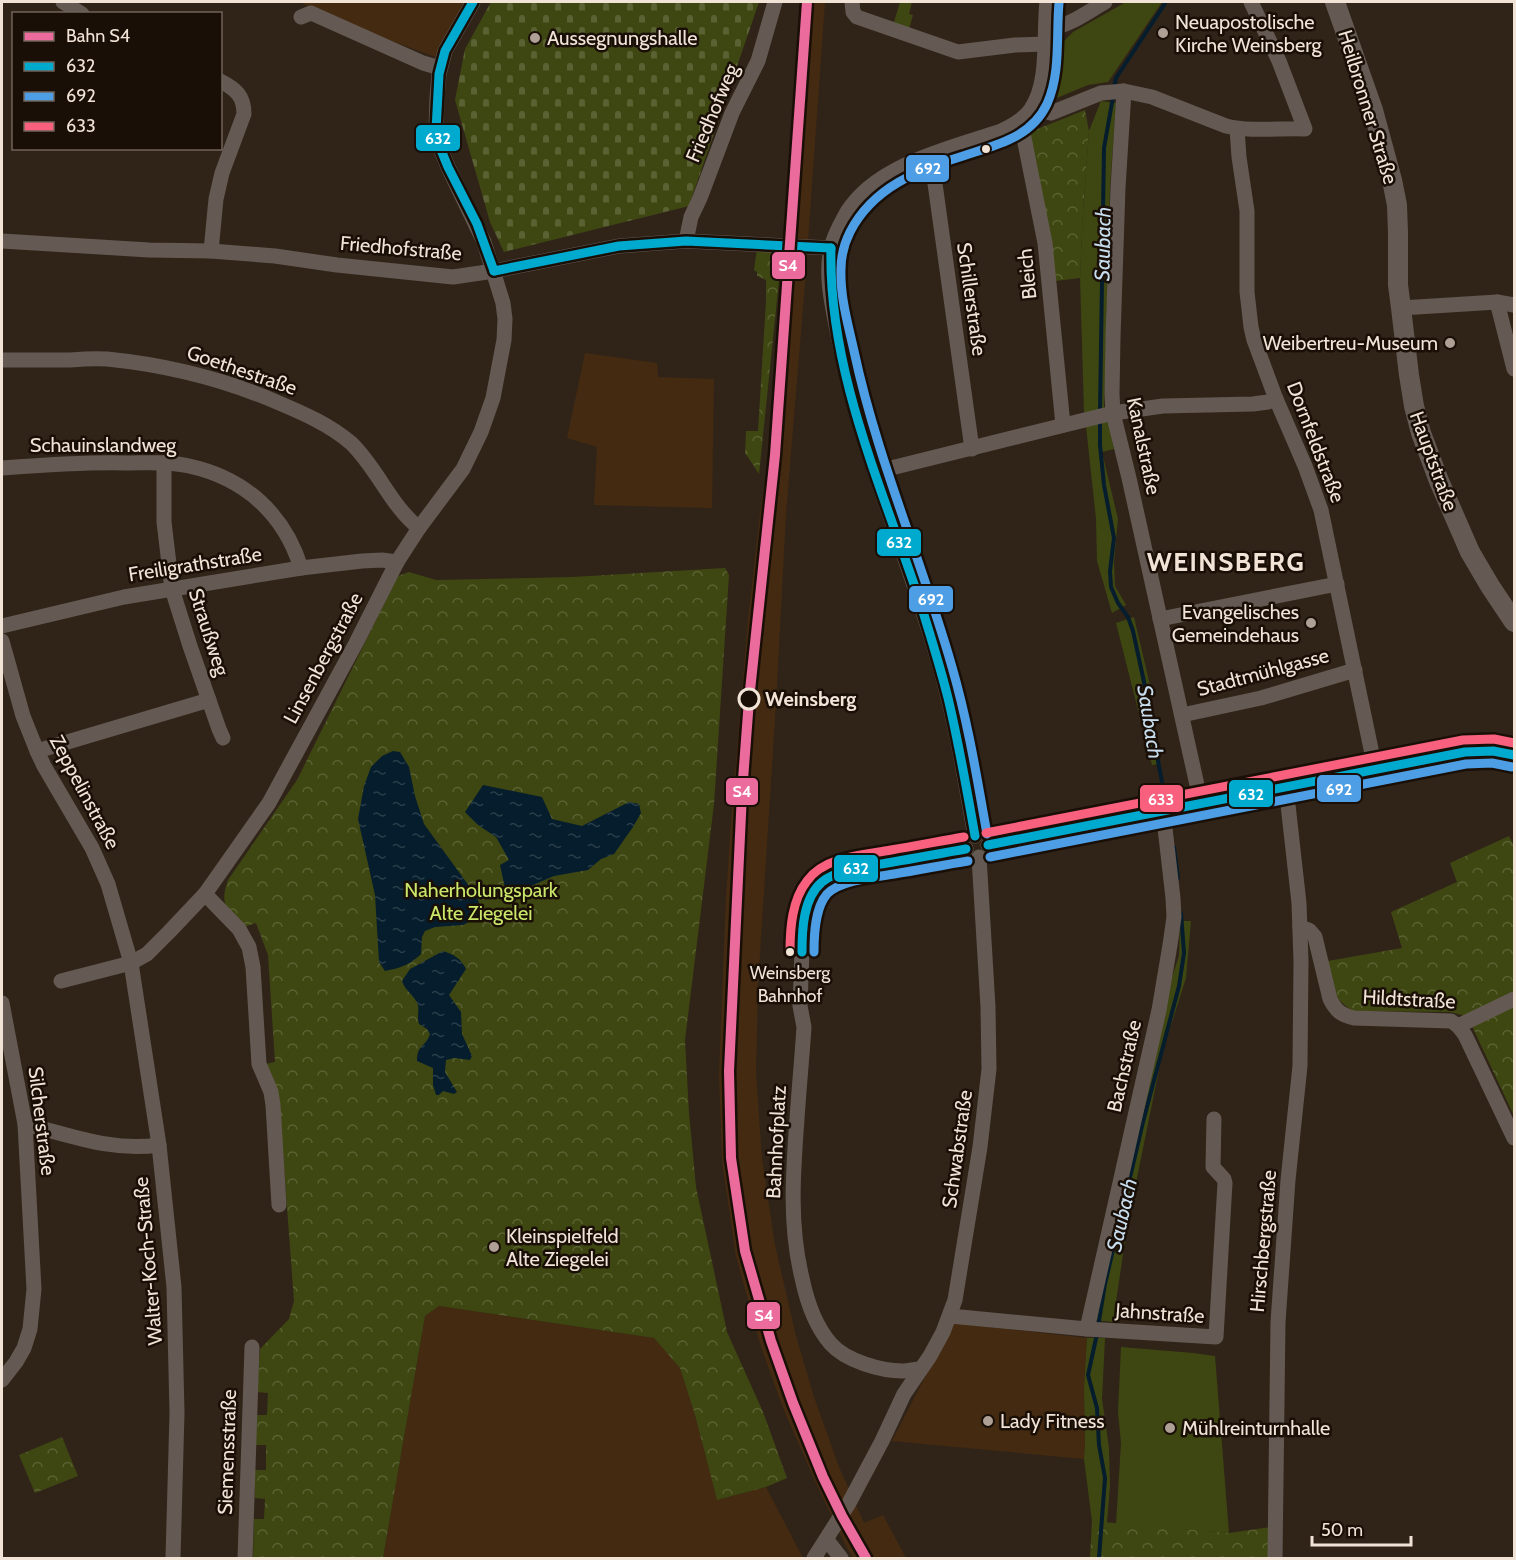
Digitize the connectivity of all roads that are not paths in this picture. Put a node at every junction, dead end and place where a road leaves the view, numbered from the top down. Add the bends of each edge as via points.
1 (63, 2) edge
2 (472, 2) edge
3 (775, 2) edge
4 (852, 2) edge
5 (1047, 2) edge
6 (1105, 2) edge
7 (1251, 2) edge
8 (1335, 2) edge
9 (79, 12) edge
10 (301, 16) dead end
11 (1046, 37) junction
12 (441, 68) junction
13 (222, 82) edge
14 (1121, 91) junction
15 (1032, 108) junction
16 (1019, 121) junction
17 (1237, 129) junction
18 (931, 155) junction
19 (686, 241) junction
20 (2, 246) edge
21 (831, 248) junction
22 (211, 251) junction
23 (494, 271) junction
24 (1398, 285) joint
25 (1507, 302) edge
26 (1401, 308) junction
27 (2, 360) edge
28 (1515, 369) edge
29 (1276, 399) junction
30 (1109, 414) junction
31 (1063, 425) junction
32 (972, 449) junction
33 (164, 463) junction
34 (2, 468) edge
35 (875, 472) junction
36 (419, 528) junction
37 (397, 562) junction
38 (301, 568) junction
39 (1337, 584) junction
40 (172, 589) junction
41 (1160, 619) junction
42 (1515, 622) edge
43 (2, 626) edge
44 (2, 641) edge
45 (1355, 670) junction
46 (208, 700) junction
47 (1182, 715) junction
48 (223, 738) dead end
49 (37, 751) junction
50 (1515, 755) edge
51 (1375, 768) junction
52 (1286, 787) junction
53 (1201, 803) junction
54 (1162, 810) junction
55 (977, 847) junction
56 (205, 894) junction
57 (1300, 927) junction
58 (131, 963) junction
59 (61, 981) dead end
60 (1515, 999) edge
61 (2, 1003) edge
62 (1458, 1026) junction
63 (1214, 1119) dead end
64 (25, 1124) junction
65 (1515, 1138) edge
66 (159, 1145) junction
67 (279, 1205) dead end
68 (950, 1316) junction
69 (1095, 1329) junction
70 (252, 1347) dead end
71 (880, 1368) junction
72 (921, 1369) junction
73 (2, 1380) edge
74 (904, 1394) junction
75 (827, 1540) junction
76 (173, 1558) edge
77 (245, 1558) edge
78 (814, 1558) edge
79 (841, 1558) edge
80 (1275, 1558) edge

1 - 9 street
2 - 12 street, Linsenbergstraße via 445,51
3 - 19 street, Friedhofweg via 758,61 732,113 691,217
4 - 11 street via 857,18 958,52
5 - 11 street
6 - 11 street
7 - 17 street via 1305,129
8 - 24 street, Heilbronner Straße via 1373,110 1392,180 1397,205
10 - 12 street via 311,13
11 - 15 street via 1041,86
12 - 23 street, Linsenbergstraße via 436,98 436,130 441,150 477,224
13 - 22 street via 238,93 244,114 222,173
14 - 15 street via 1101,93 1051,113
14 - 17 street via 1152,97
14 - 30 street, Kanalstraße
15 - 16 street
16 - 18 street
16 - 31 street, Bleich via 1045,243
17 - 29 street, Dornfeldstraße via 1247,211 1251,327
18 - 21 street via 893,171 864,191 840,225
18 - 32 street, Schillerstraße
19 - 21 street, Friedhofstraße
19 - 23 street, Friedhofstraße via 619,246
20 - 22 street, Friedhofstraße
21 - 35 street, Schwabstraße via 831,296 841,350
22 - 23 street, Friedhofstraße via 453,277
23 - 36 street, Linsenbergstraße via 505,319 493,398 463,470
24 - 26 street, Hauptstraße
25 - 26 street
25 - 28 street
26 - 42 street, Hauptstraße via 1414,406 1426,446 1470,552
27 - 36 street, Goethestraße via 105,359 137,363 179,370 254,392 307,415 351,444 408,520
29 - 30 street via 1253,404 1163,406
29 - 39 street, Dornfeldstraße via 1314,489
30 - 31 street
30 - 41 street, Kanalstraße via 1129,478
31 - 32 street
32 - 35 street
33 - 34 street, Schauinslandweg via 96,462
33 - 38 street, Schauinslandweg via 207,471 259,500 286,532
33 - 40 street, Straußweg via 164,522
35 - 55 street, Schwabstraße via 936,652 956,731
36 - 37 street, Linsenbergstraße
37 - 38 street, Freiligrathstraße via 362,561
37 - 56 street, Linsenbergstraße via 269,803
38 - 40 street, Freiligrathstraße
39 - 41 street
39 - 45 street, Dornfeldstraße
40 - 43 street, Freiligrathstraße
40 - 46 street, Straußweg
41 - 47 street, Kanalstraße
44 - 49 street, Zeppelinstraße
45 - 47 street, Stadtmühlgasse via 1261,698
45 - 51 street, Dornfeldstraße
46 - 48 street, Straußweg
46 - 49 street
47 - 53 street, Kanalstraße
49 - 58 street, Zeppelinstraße via 104,875
50 - 51 street via 1465,752
51 - 52 street
52 - 53 street
52 - 57 street, Hirschbergstraße
53 - 54 street
54 - 55 street
54 - 69 street, Bachstraße via 1174,917
55 - 68 street, Schwabstraße via 989,1074
55 - 71 street, Bahnhofplatz via 832,877 821,883 803,921 800,1006 804,1028 793,1177 797,1259 806,1298 831,1344 851,1359
56 - 58 street, Linsenbergstraße via 147,954
56 - 67 street via 239,929 254,967 259,1064 273,1105
57 - 62 street, Hildtstraße via 1313,932 1330,999 1341,1014 1354,1018 1451,1022
57 - 80 street, Hirschbergstraße via 1300,1066 1278,1322
58 - 59 street, Linsenbergstraße
58 - 66 street, Walter-Koch-Straße
60 - 62 street, Hildtstraße
61 - 64 street, Silcherstraße
62 - 65 street
63 - 69 street, Jahnstraße via 1213,1167 1225,1183 1216,1337
64 - 66 street via 115,1147
64 - 73 street, Silcherstraße via 32,1312 24,1348
66 - 76 street, Walter-Koch-Straße via 174,1287 177,1359
68 - 69 street, Jahnstraße
68 - 72 street, Schwabstraße
70 - 77 street, Siemensstraße
71 - 72 street, Bahnhofplatz
71 - 74 street, Bahnhofplatz
72 - 74 street, Schwabstraße
74 - 75 street, Schwabstraße
75 - 78 street, Schwabstraße
75 - 79 street

